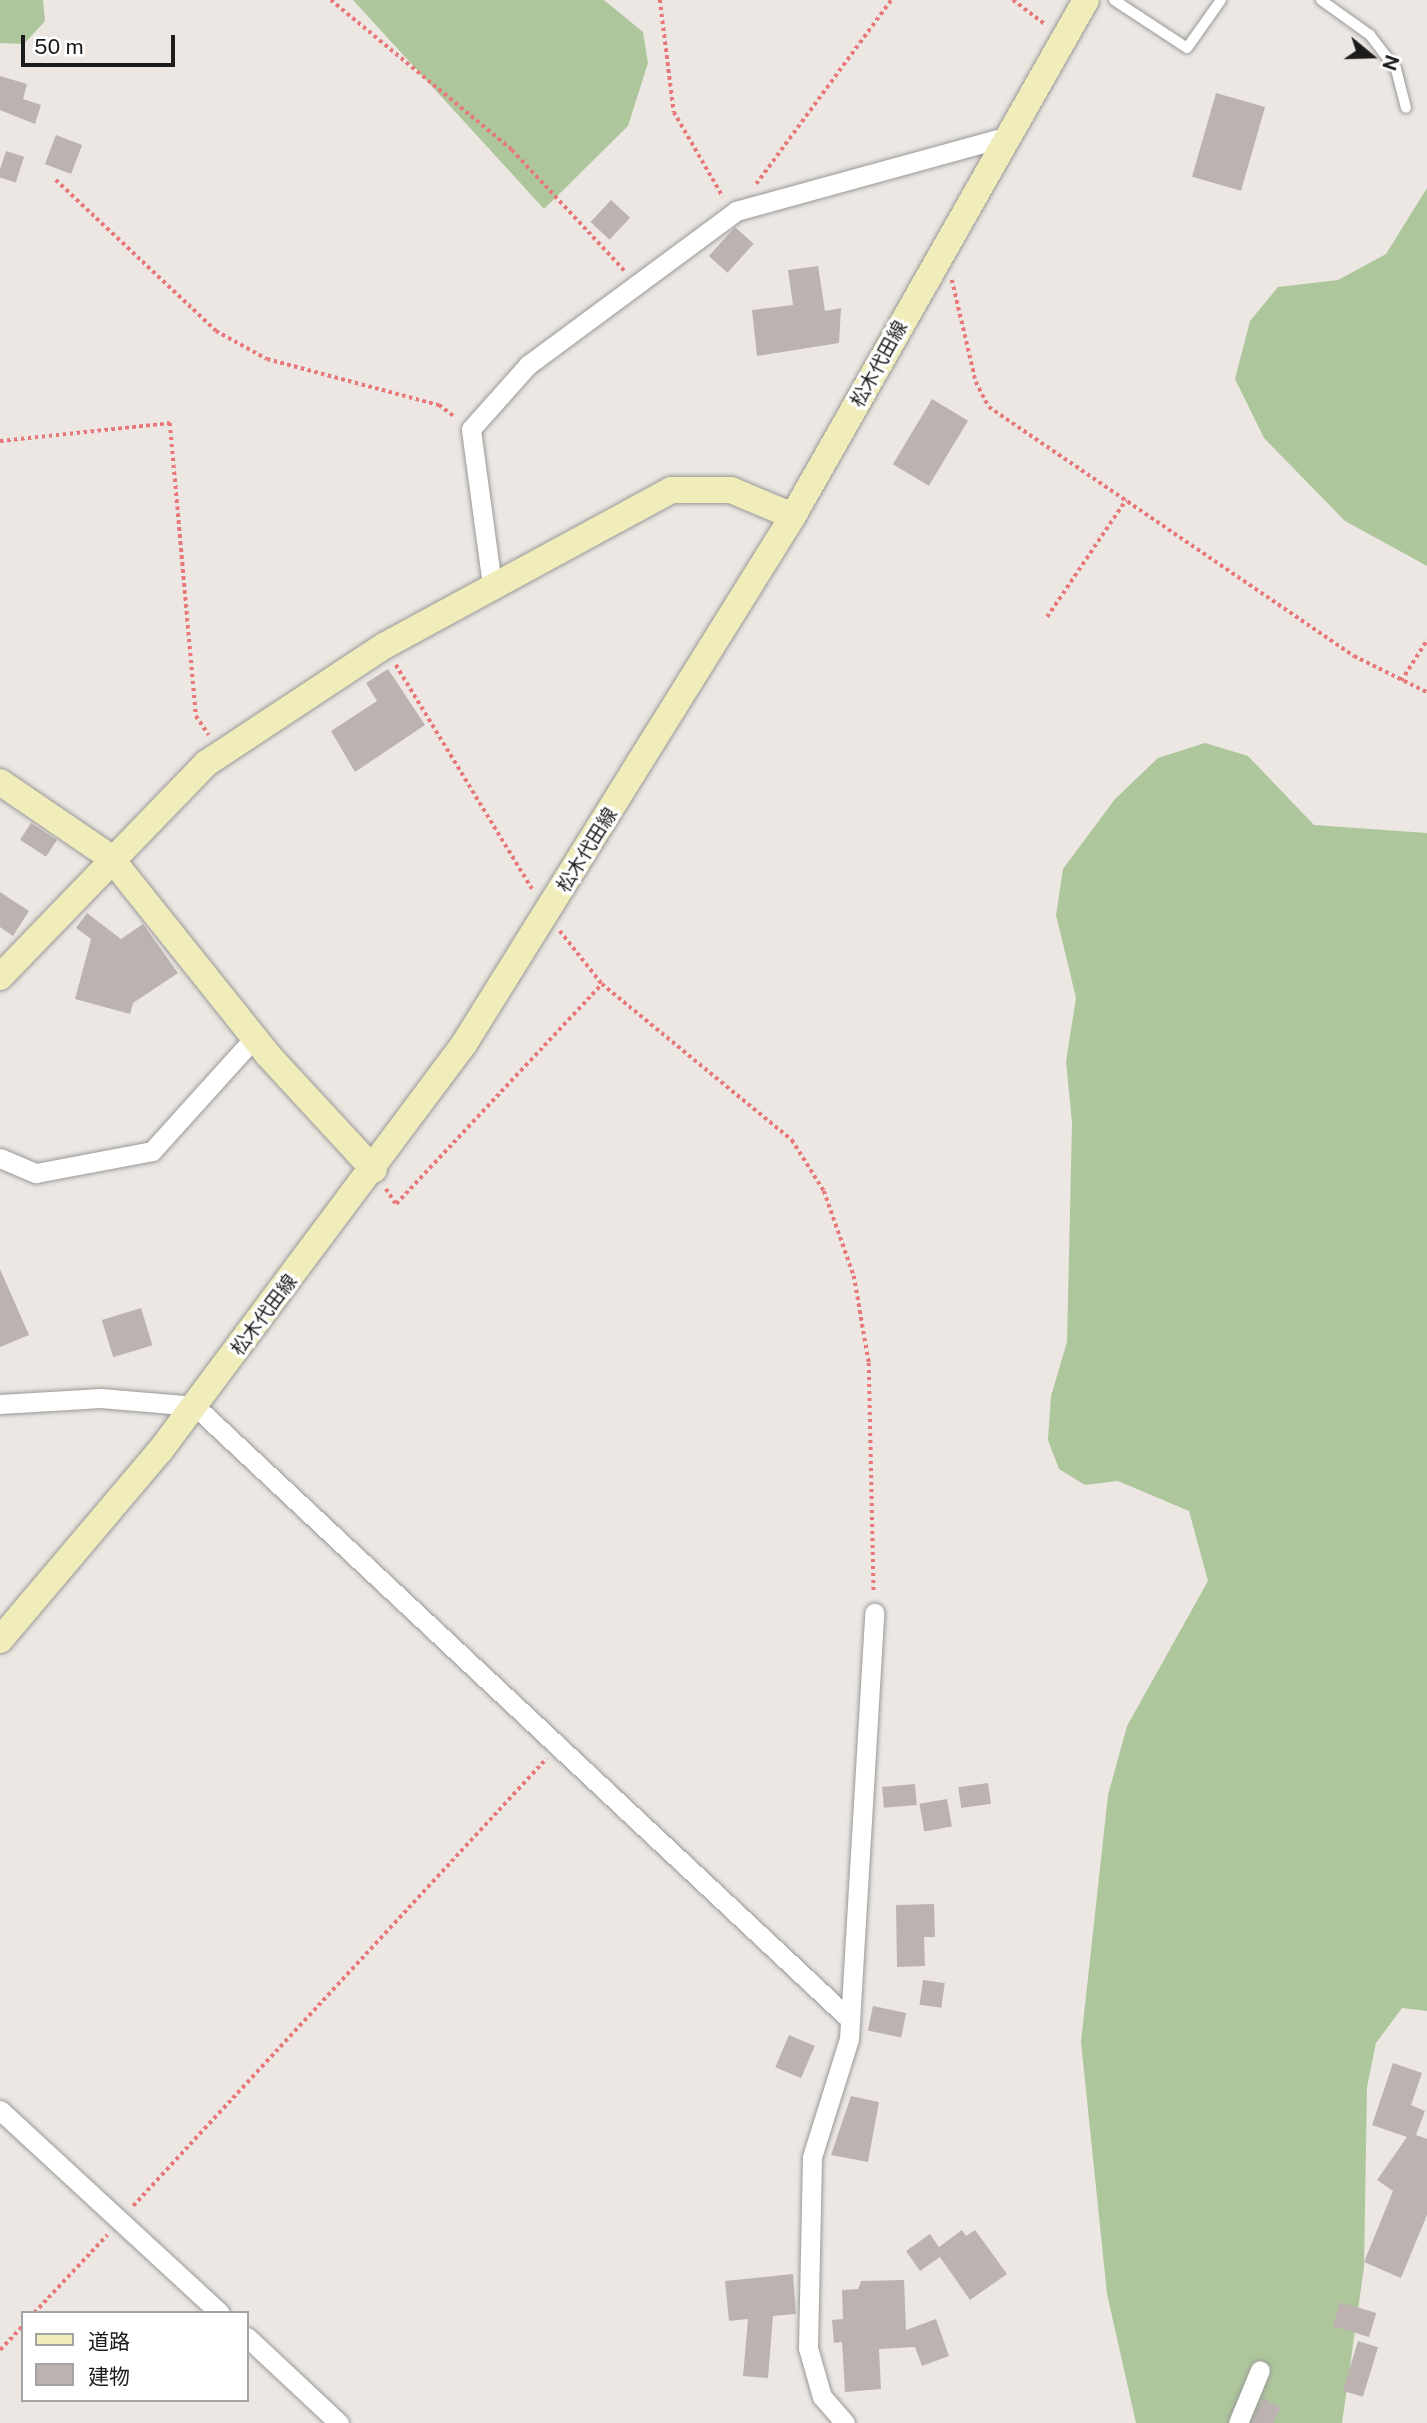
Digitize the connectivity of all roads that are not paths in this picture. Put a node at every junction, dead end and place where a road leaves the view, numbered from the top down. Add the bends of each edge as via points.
1 (1086, 0) edge
2 (1114, 0) edge
3 (1221, 0) edge
4 (1321, 0) edge
5 (1406, 108) dead end
6 (1009, 136) junction
7 (793, 516) junction
8 (492, 585) junction
9 (0, 782) edge
10 (110, 857) junction
11 (0, 977) edge
12 (254, 1038) junction
13 (0, 1158) edge
14 (374, 1170) junction
15 (0, 1404) edge
16 (195, 1406) junction
17 (874, 1613) road end
18 (0, 1640) edge
19 (845, 2015) junction
20 (0, 2110) edge
21 (218, 2311) edge
22 (248, 2338) edge
23 (1260, 2370) dead end
24 (339, 2423) edge
25 (845, 2423) edge
26 (1238, 2423) edge

1 - 6 main road, 松木代田線
2 - 3 lane via 1187,48
4 - 5 lane via 1370,35 1396,69
6 - 7 main road, 松木代田線
6 - 8 street via 730,214 528,365 471,429
7 - 8 main road via 731,490 671,490
7 - 14 main road, 松木代田線 via 548,914
8 - 10 main road via 384,646 222,753
9 - 10 main road
10 - 11 main road
10 - 12 main road
12 - 13 street via 152,1151 36,1173
12 - 14 main road
14 - 16 main road, 松木代田線
15 - 16 street via 101,1398
16 - 18 main road, 松木代田線
16 - 19 street
17 - 19 street via 863,1839
19 - 25 street via 849,2039 811,2157 807,2348 822,2397
20 - 21 street
22 - 24 street
23 - 26 street

